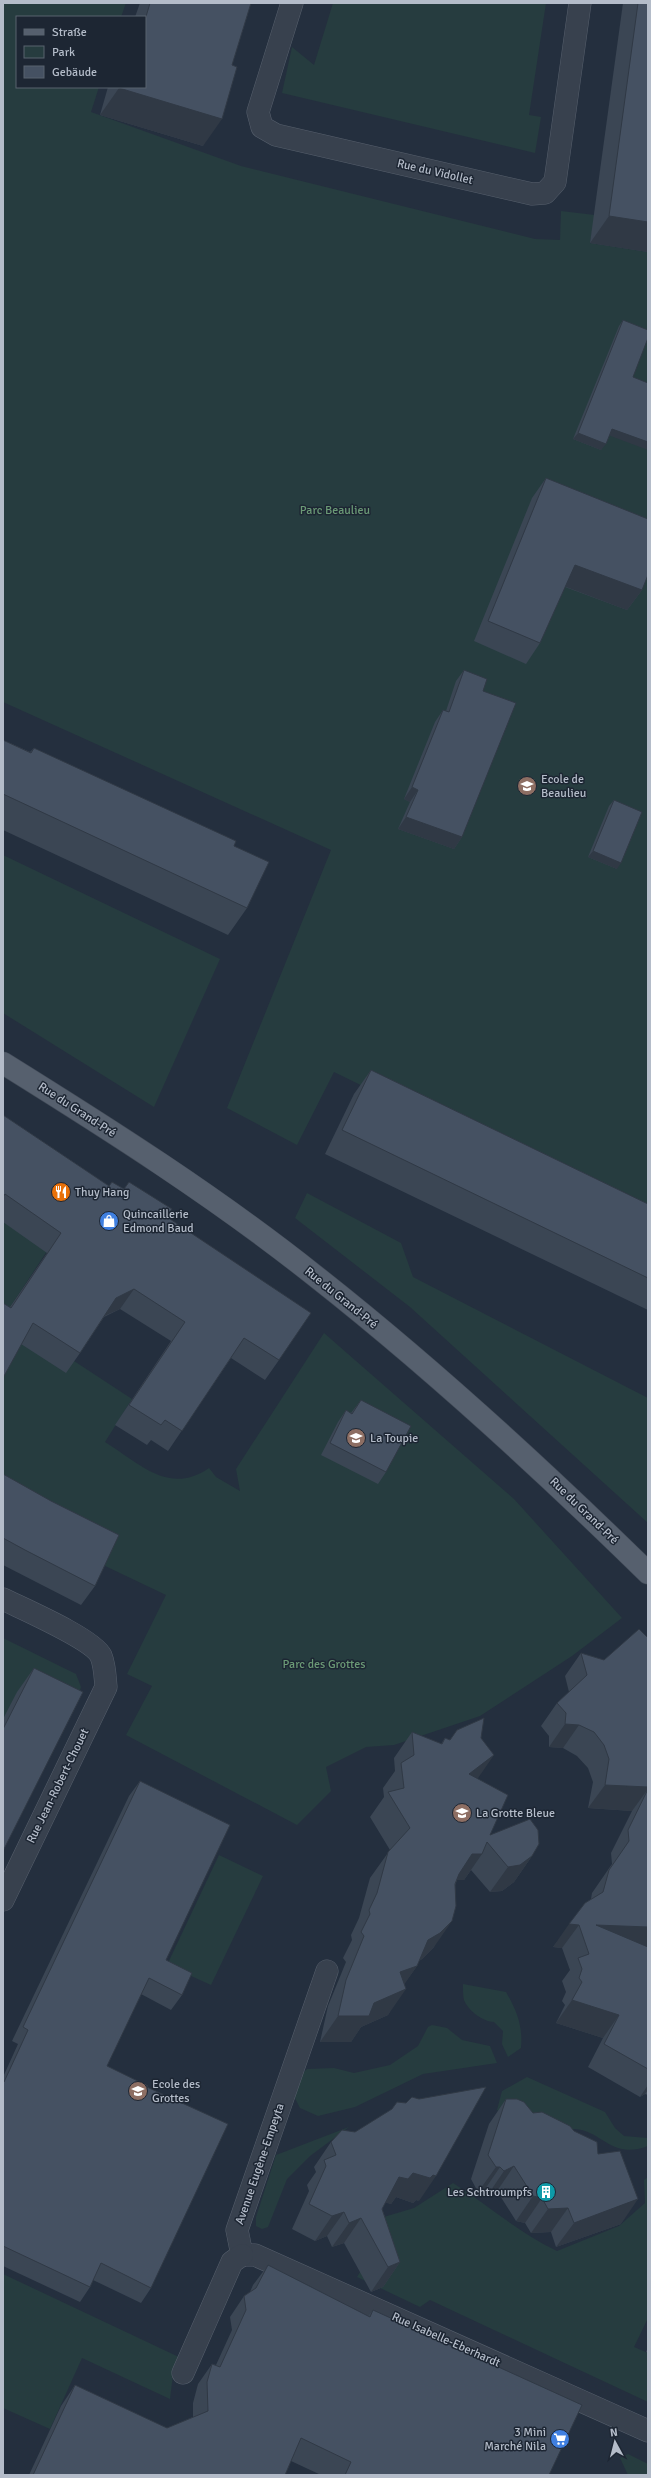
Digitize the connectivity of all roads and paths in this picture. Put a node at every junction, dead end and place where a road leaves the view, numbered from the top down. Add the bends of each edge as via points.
1 (292, 3) edge
2 (580, 3) edge
3 (3, 1063) edge
4 (648, 1573) edge
5 (3, 1600) edge
6 (3, 1900) edge
7 (327, 1971) dead end
8 (242, 2255) junction
9 (183, 2373) dead end
10 (648, 2432) edge

1 - 2 street, Rue du Vidollet via 258,112 262,127 276,135 532,194 545,193 555,182
3 - 4 main road, Rue du Grand-Pré via 212,1199 313,1274 485,1419
5 - 6 street, Rue Jean-Robert-Chouet via 88,1642 100,1655 105,1670 106,1687
7 - 8 street, Avenue Eugène-Empeyta via 236,2230
8 - 9 street via 232,2262
8 - 10 street, Rue Isabelle-Eberhardt via 255,2255

